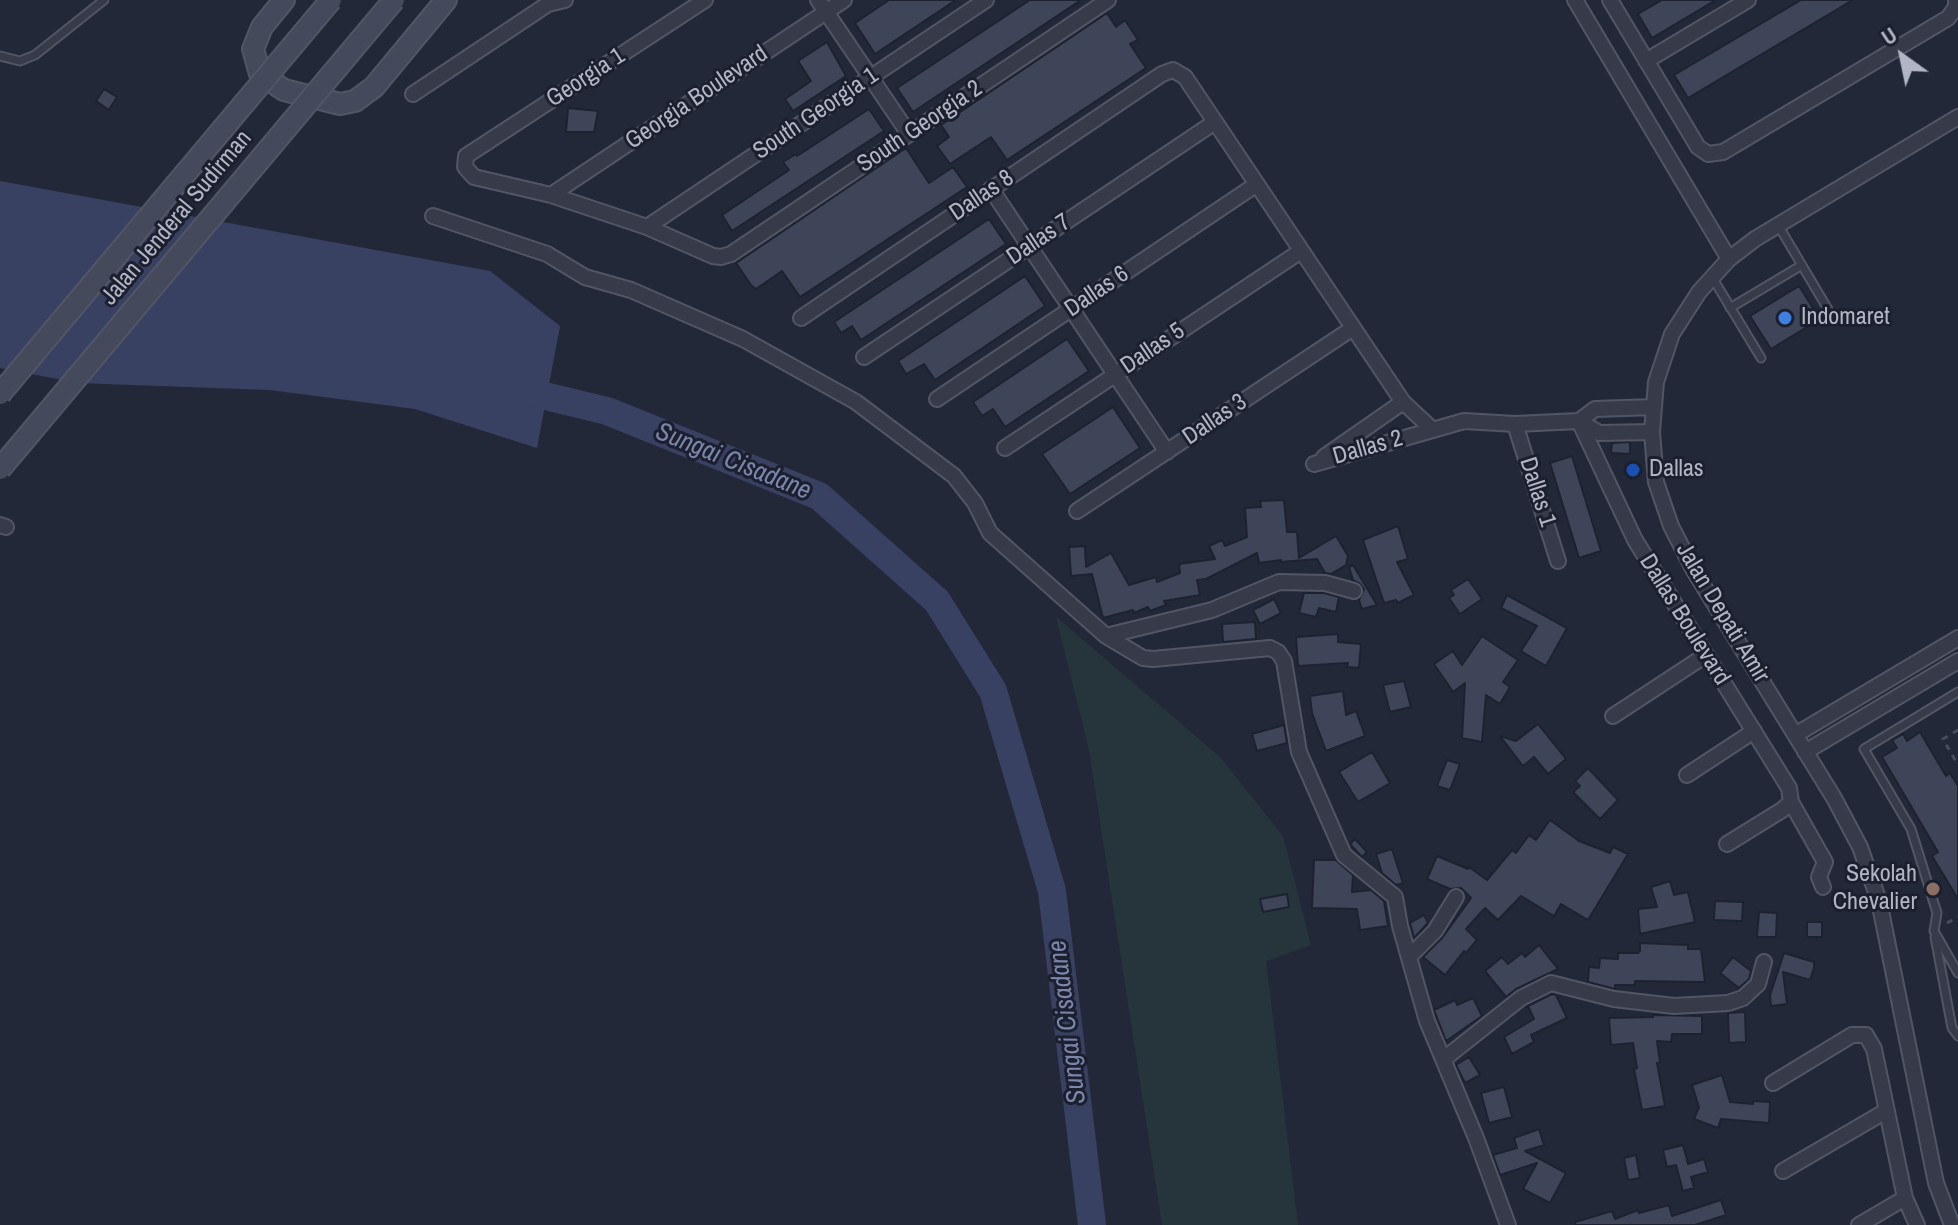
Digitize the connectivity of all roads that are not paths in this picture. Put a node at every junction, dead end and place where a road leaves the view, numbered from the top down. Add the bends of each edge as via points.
1 (104, 0) edge
2 (284, 0) edge
3 (331, 0) edge
4 (394, 0) edge
5 (446, 0) edge
6 (565, 0) edge
7 (705, 0) edge
8 (844, 0) edge
9 (986, 0) edge
10 (1108, 0) edge
11 (1575, 0) edge
12 (1610, 0) edge
13 (1748, 0) edge
14 (1956, 0) edge
15 (822, 6) edge
16 (0, 56) edge
17 (1646, 61) junction
18 (871, 77) junction
19 (413, 94) dead end
20 (1958, 117) edge
21 (1215, 122) junction
22 (909, 134) junction
23 (1257, 184) junction
24 (991, 189) junction
25 (551, 195) junction
26 (433, 216) dead end
27 (1778, 225) junction
28 (647, 227) junction
29 (1029, 247) junction
30 (1301, 251) junction
31 (1729, 259) junction
32 (1802, 265) junction
33 (1712, 277) junction
34 (1730, 308) junction
35 (1071, 309) junction
36 (1832, 316) dead end
37 (801, 318) dead end
38 (1353, 328) junction
39 (864, 357) dead end
40 (1761, 358) dead end
41 (1116, 374) junction
42 (0, 394) edge
43 (937, 399) dead end
44 (1403, 402) junction
45 (1654, 407) junction
46 (1579, 421) junction
47 (1515, 424) junction
48 (1433, 430) junction
49 (1652, 432) junction
50 (1005, 448) dead end
51 (1167, 452) junction
52 (0, 469) edge
53 (1077, 511) dead end
54 (1558, 561) dead end
55 (1354, 591) dead end
56 (1106, 636) junction
57 (1958, 638) edge
58 (1706, 655) junction
59 (1956, 665) edge
60 (1958, 692) edge
61 (1613, 716) dead end
62 (1754, 731) junction
63 (1795, 735) junction
64 (1805, 752) junction
65 (1687, 775) dead end
66 (1786, 806) junction
67 (1727, 844) dead end
68 (1823, 887) dead end
69 (1456, 897) dead end
70 (1934, 931) junction
71 (1409, 957) junction
72 (1764, 962) dead end
73 (1958, 973) edge
74 (1958, 1036) edge
75 (1444, 1059) junction
76 (1773, 1083) dead end
77 (1886, 1111) junction
78 (1783, 1171) dead end
79 (1905, 1198) junction
80 (1508, 1225) edge
81 (1859, 1225) edge
82 (1917, 1225) edge
83 (1952, 1225) edge

1 - 16 lane via 35,55 20,61
2 - 5 main road via 262,27 253,49 260,74 284,90 340,104 355,101 374,87
3 - 42 main road, Jalan Jenderal Sudirman, bridge
4 - 52 main road, Jalan Jenderal Sudirman, bridge
6 - 19 street via 548,4
7 - 25 street, Georgia 1 via 466,156 465,167 474,177
8 - 15 street, Georgia Boulevard
9 - 18 street, South Georgia 1
10 - 22 street, South Georgia 2
11 - 31 street
12 - 17 street
13 - 17 street
14 - 17 street via 1948,18 1723,152 1708,154 1698,147
15 - 18 street
15 - 25 street, Georgia Boulevard
18 - 22 street
18 - 28 street, South Georgia 1
20 - 27 street, Jalan Depati Amir
21 - 23 street
21 - 24 street, Dallas 8 via 1185,77 1173,70
21 - 29 street, Dallas 7
22 - 28 street, South Georgia 2 via 731,254 713,256
23 - 30 street
23 - 35 street, Dallas 6
24 - 29 street
24 - 37 street, Dallas 8
25 - 28 street
26 - 56 street via 547,254 585,277 687,314 856,402 954,476 990,533
27 - 31 street, Jalan Depati Amir
27 - 32 lane
29 - 35 street
29 - 39 street, Dallas 7
30 - 38 street
30 - 41 street, Dallas 5
31 - 33 street, Jalan Depati Amir
32 - 34 lane
32 - 36 lane
33 - 34 lane
33 - 45 street, Jalan Depati Amir via 1672,334 1656,382
34 - 40 lane
35 - 41 street
35 - 43 street, Dallas 6
38 - 44 street
38 - 51 street, Dallas 3
41 - 50 street, Dallas 5
41 - 51 street
44 - 48 street
44 - 48 street, Dallas 2 via 1314,464
45 - 46 street via 1595,409
45 - 49 street, Jalan Depati Amir
46 - 47 street
46 - 49 street via 1599,433
46 - 58 street, Dallas Boulevard via 1635,540
47 - 48 street via 1464,421
47 - 54 street, Dallas 1
49 - 63 street, Jalan Depati Amir via 1656,482 1671,526
51 - 53 street, Dallas 3
55 - 56 street via 1325,583 1279,582 1212,610
56 - 71 street via 1147,659 1270,648 1278,652 1286,670 1299,752 1344,855 1395,897
57 - 63 street
58 - 61 street
58 - 62 street, Dallas Boulevard
59 - 64 street
60 - 70 lane via 1864,749 1911,829 1937,913
62 - 65 street
62 - 66 street, Dallas Boulevard via 1789,788
63 - 64 street, Jalan Depati Amir
64 - 83 street, Jalan Depati Amir via 1860,847 1879,901 1936,1183
66 - 67 street
66 - 68 street, Dallas Boulevard via 1825,862 1819,877
69 - 71 street via 1435,931
70 - 73 lane
70 - 74 lane via 1952,1028
71 - 75 street
72 - 75 street via 1758,984 1728,1003 1674,1006 1548,984
75 - 80 street
76 - 77 street via 1852,1035 1866,1035 1874,1049
77 - 78 street
77 - 79 street
79 - 81 street
79 - 82 street

